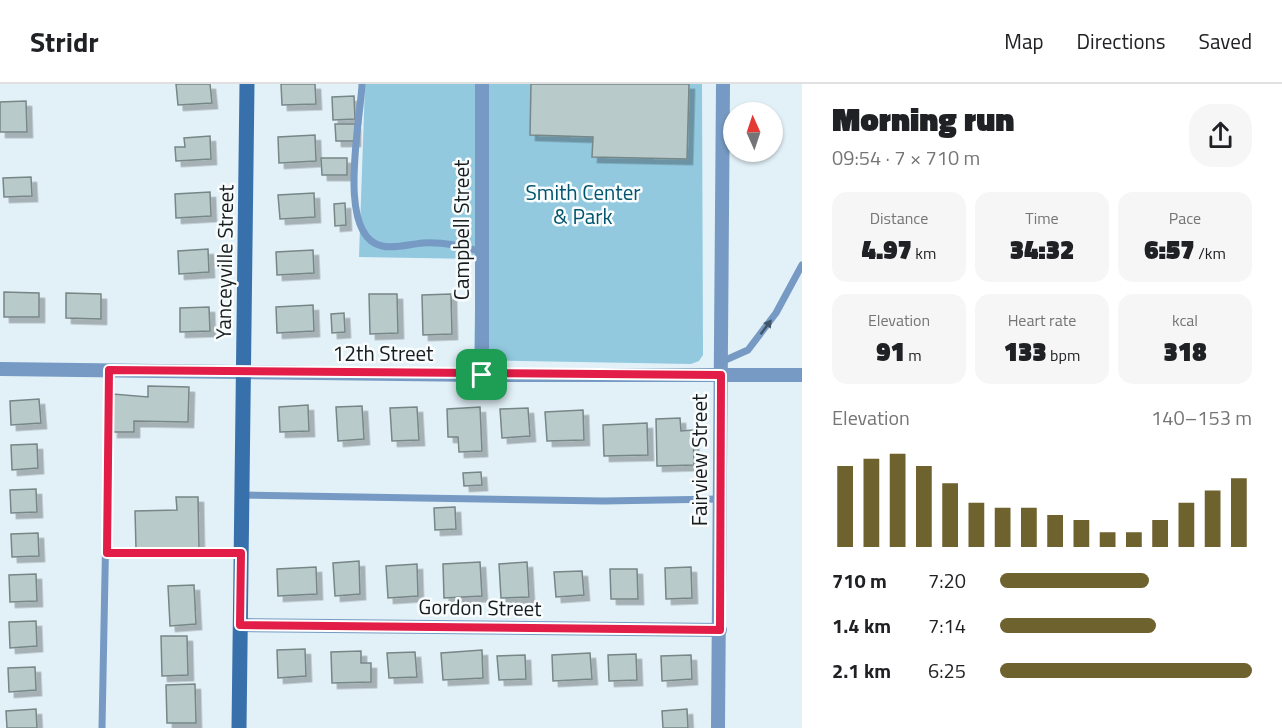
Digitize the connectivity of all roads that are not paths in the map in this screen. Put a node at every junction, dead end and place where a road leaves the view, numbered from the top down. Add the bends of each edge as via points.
1 (247, 84) edge
2 (363, 84) edge
3 (482, 84) edge
4 (723, 84) edge
5 (482, 252) junction
6 (802, 265) edge
7 (0, 369) edge
8 (721, 369) junction
9 (109, 370) junction
10 (243, 373) junction
11 (482, 375) junction
12 (802, 375) edge
13 (242, 495) junction
14 (720, 499) junction
15 (107, 553) junction
16 (241, 553) junction
17 (240, 625) junction
18 (720, 630) junction
19 (102, 728) edge
20 (239, 728) edge
21 (718, 728) edge

1 - 10 main road, Yanceyville Street
2 - 5 lane via 354,188 362,231 381,246 445,244
3 - 5 street, Campbell Street
4 - 8 street, Fairview Street
5 - 11 street, Campbell Street
8 -> 6 lane via 748,350 776,313
7 - 9 street, 12th Street
8 - 11 street, 12th Street
8 - 12 street, 12th Street
8 - 14 street, Fairview Street
9 - 10 street, 12th Street
9 - 15 lane
10 - 11 street, 12th Street
10 - 13 main road, Yanceyville Street
13 - 14 lane
13 - 16 main road, Yanceyville Street
14 - 18 street, Fairview Street
15 - 16 lane
15 - 19 lane via 102,599
16 - 17 main road, Yanceyville Street
17 - 18 street, Gordon Street
17 - 20 main road, Yanceyville Street
18 - 21 street, Fairview Street

